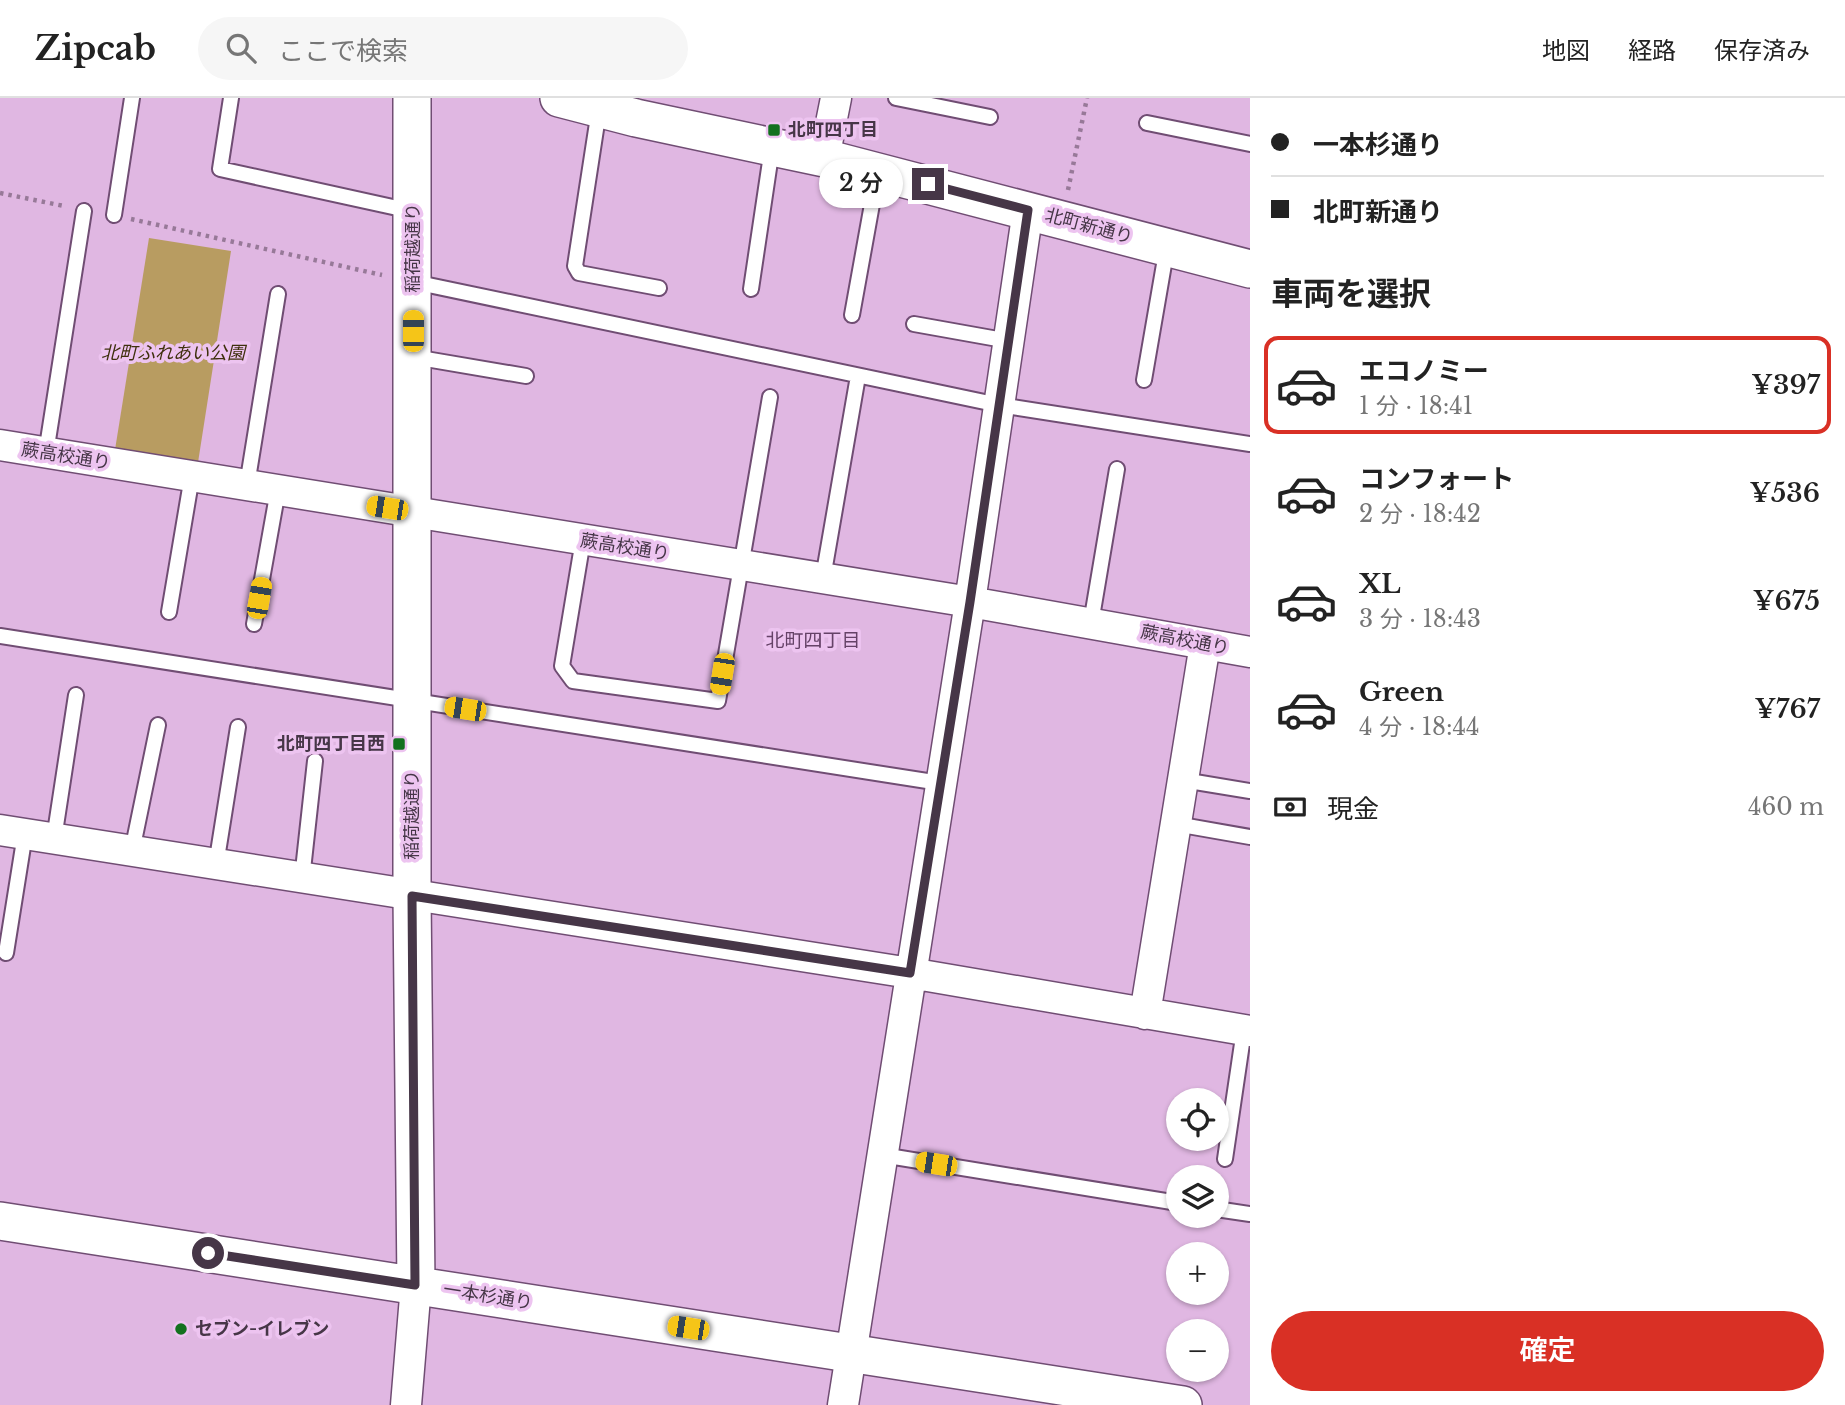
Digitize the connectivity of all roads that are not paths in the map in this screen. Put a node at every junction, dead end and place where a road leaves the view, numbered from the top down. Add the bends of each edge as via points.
1 (132, 98) edge
2 (231, 98) edge
3 (412, 98) edge
4 (559, 98) edge
5 (836, 98) edge
6 (896, 98) edge
7 (599, 109) junction
8 (990, 117) dead end
9 (1147, 123) dead end
10 (1250, 144) edge
11 (772, 147) junction
12 (824, 158) junction
13 (878, 171) junction
14 (84, 211) road end
15 (412, 212) junction
16 (1045, 214) junction
17 (114, 215) road end
18 (1167, 247) junction
19 (1250, 269) edge
20 (413, 281) junction
21 (659, 288) dead end
22 (751, 289) dead end
23 (278, 294) dead end
24 (852, 315) dead end
25 (914, 324) dead end
26 (1009, 341) junction
27 (413, 356) junction
28 (526, 376) dead end
29 (858, 376) junction
30 (1144, 380) dead end
31 (770, 397) dead end
32 (999, 405) junction
33 (1250, 444) edge
34 (0, 445) edge
35 (46, 453) junction
36 (1117, 469) dead end
37 (192, 476) junction
38 (247, 485) junction
39 (278, 490) junction
40 (414, 512) junction
41 (583, 540) junction
42 (740, 565) junction
43 (823, 578) junction
44 (970, 602) junction
45 (169, 612) dead end
46 (1091, 623) junction
47 (254, 624) dead end
48 (0, 636) edge
49 (1205, 643) junction
50 (1250, 652) edge
51 (76, 695) dead end
52 (412, 701) junction
53 (158, 725) dead end
54 (238, 727) dead end
55 (315, 761) dead end
56 (1183, 780) junction
57 (940, 783) junction
58 (1250, 791) edge
59 (1176, 824) junction
60 (13, 832) edge
61 (1250, 837) edge
62 (54, 839) junction
63 (132, 851) junction
64 (216, 865) junction
65 (302, 879) junction
66 (412, 896) junction
67 (6, 953) dead end
68 (910, 973) junction
69 (1145, 1014) junction
70 (1247, 1031) edge
71 (882, 1155) junction
72 (1225, 1159) dead end
73 (1166, 1201) edge
74 (1229, 1211) edge
75 (1250, 1214) edge
76 (0, 1221) edge
77 (415, 1285) junction
78 (852, 1353) junction
79 (406, 1405) edge
80 (843, 1405) edge
81 (1183, 1405) edge

1 - 17 lane
2 - 15 lane via 220,169
3 - 15 street, 稲荷越通り
4 - 7 street, 北町新通り
5 - 12 street
6 - 8 lane
7 - 11 street, 北町新通り
7 - 21 lane via 575,266 579,273
9 - 10 lane
11 - 12 street, 北町新通り
11 - 22 lane
12 - 13 street, 北町新通り
13 - 16 street, 北町新通り
13 - 24 lane
14 - 35 lane
15 - 20 street, 稲荷越通り
16 - 18 street, 北町新通り
16 - 26 street
18 - 19 street, 北町新通り
18 - 30 lane
20 - 27 street, 稲荷越通り
20 - 29 lane
23 - 38 lane
25 - 26 lane
26 - 32 street
27 - 28 lane
27 - 40 street, 稲荷越通り
29 - 32 lane
29 - 43 lane
31 - 42 lane
32 - 33 lane
32 - 44 street
34 - 35 street, 蕨高校通り
35 - 37 street, 蕨高校通り
36 - 46 lane
37 - 38 street, 蕨高校通り
37 - 45 lane
38 - 39 street, 蕨高校通り
39 - 40 street, 蕨高校通り
39 - 47 lane
40 - 41 street, 蕨高校通り
40 - 52 street, 稲荷越通り
41 - 42 street, 蕨高校通り
41 - 42 lane via 562,666 573,681 718,701
42 - 43 street, 蕨高校通り
43 - 44 street, 蕨高校通り
44 - 46 street, 蕨高校通り
44 - 57 street
46 - 49 street, 蕨高校通り
48 - 52 lane
49 - 50 street, 蕨高校通り
49 - 56 street
51 - 62 lane
52 - 57 lane
52 - 66 street, 稲荷越通り
53 - 63 lane
54 - 64 lane
55 - 65 lane
56 - 58 lane
56 - 59 street
57 - 68 street
59 - 61 lane
59 - 69 street
60 - 62 street
60 - 67 lane
62 - 63 street
63 - 64 street
64 - 65 street
65 - 66 street
66 - 68 street
66 - 77 street, 稲荷越通り
68 - 69 street
68 - 71 street
69 - 70 street
70 - 72 lane
71 - 73 lane
71 - 78 street
74 - 75 lane
76 - 77 street, 一本杉通り
77 - 78 street, 一本杉通り
77 - 79 street, 稲荷越通り
78 - 80 street
78 - 81 street, 一本杉通り

